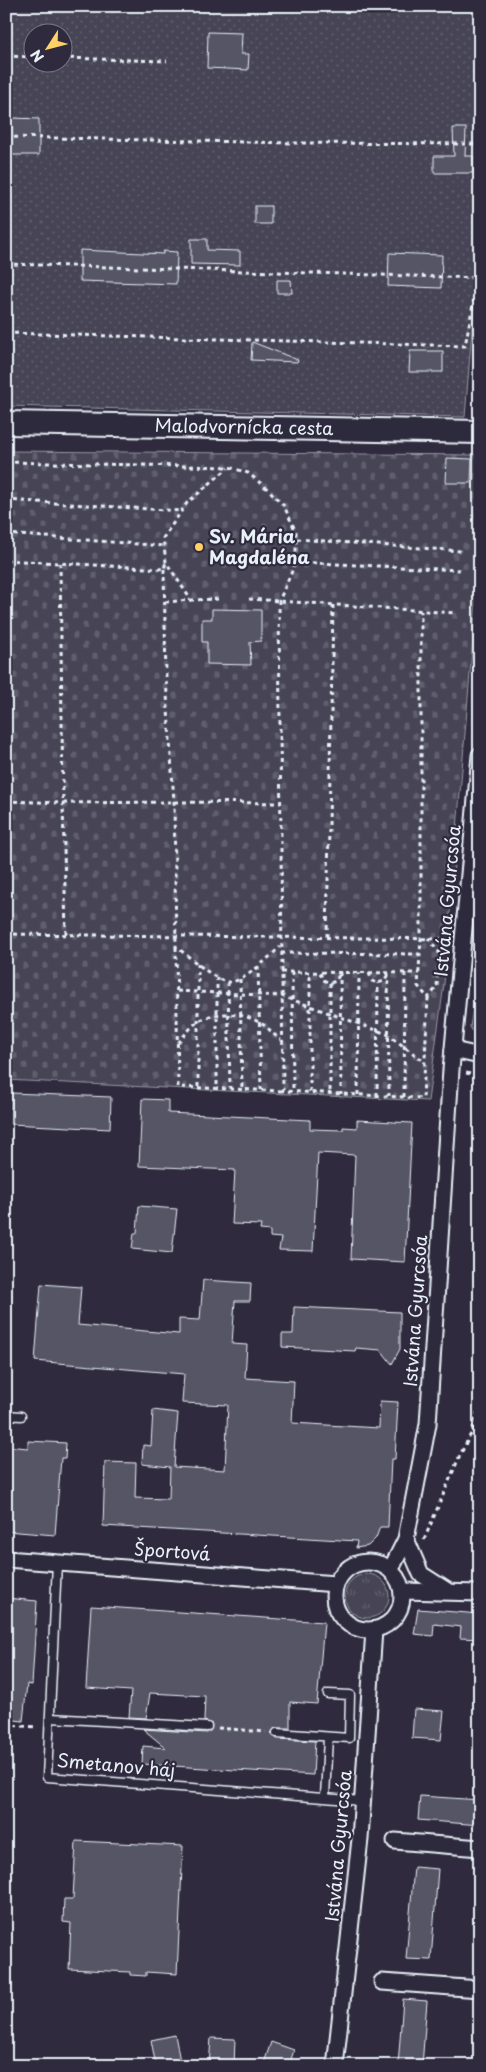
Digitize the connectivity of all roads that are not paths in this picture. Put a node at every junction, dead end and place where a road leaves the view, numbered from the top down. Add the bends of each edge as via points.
1 (6, 423) edge
2 (480, 432) edge
3 (480, 755) edge
4 (453, 1050) junction
5 (480, 1056) edge
6 (6, 1415) edge
7 (21, 1416) dead end
8 (406, 1539) junction
9 (6, 1559) edge
10 (57, 1563) junction
11 (391, 1569) junction
12 (336, 1584) junction
13 (402, 1590) junction
14 (447, 1591) junction
15 (480, 1593) edge
16 (374, 1630) junction
17 (328, 1694) dead end
18 (51, 1718) junction
19 (207, 1727) road end
20 (277, 1733) road end
21 (328, 1738) junction
22 (325, 1797) junction
23 (363, 1800) junction
24 (395, 1841) dead end
25 (480, 1848) edge
26 (382, 1982) dead end
27 (480, 1990) edge
28 (335, 2066) edge

1 - 2 street, Malodvornícka cesta
3 - 4 street, Istvána Gyurcsóa
4 - 5 street
4 - 8 street, Istvána Gyurcsóa via 428,1424
6 - 7 lane
8 - 11 street, Istvána Gyurcsóa
8 - 14 street via 420,1574
9 - 10 street, Športová
10 - 12 street, Športová
10 - 18 lane, Smetanov háj
11 - 12 street via 381,1563 359,1562 341,1574
11 - 13 street
12 - 16 street via 334,1602 342,1618 356,1628
13 - 14 street
13 - 16 street via 403,1600 396,1616
14 - 15 street
16 - 23 street, Istvána Gyurcsóa
17 - 21 lane via 350,1694 348,1738
18 - 19 lane
18 - 22 lane, Smetanov háj via 47,1777
20 - 21 lane
21 - 22 lane
22 - 23 lane, Smetanov háj
23 - 28 street, Istvána Gyurcsóa
24 - 25 street
26 - 27 street

